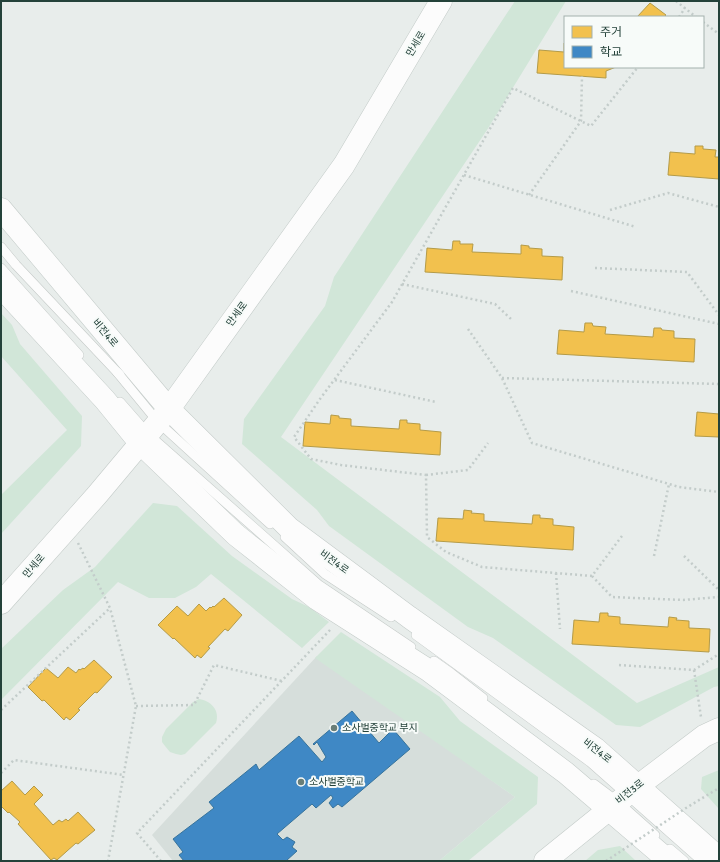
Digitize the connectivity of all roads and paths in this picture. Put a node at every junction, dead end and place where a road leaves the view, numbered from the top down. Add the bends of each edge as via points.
1 (441, 1) edge
2 (676, 1) edge
3 (686, 8) junction
4 (680, 16) edge
5 (695, 16) edge
6 (704, 23) edge
7 (719, 34) edge
8 (637, 68) edge
9 (582, 76) dead end
10 (582, 121) junction
11 (464, 175) junction
12 (529, 195) junction
13 (719, 207) edge
14 (1, 209) edge
15 (610, 210) dead end
16 (636, 227) dead end
17 (1, 247) edge
18 (1, 268) edge
19 (594, 268) dead end
20 (402, 284) junction
21 (1, 287) edge
22 (571, 291) dead end
23 (719, 315) edge
24 (511, 319) dead end
25 (719, 324) edge
26 (468, 329) dead end
27 (85, 363) dead end
28 (117, 372) junction
29 (502, 378) junction
30 (334, 380) junction
31 (719, 384) edge
32 (117, 398) dead end
33 (436, 402) dead end
34 (154, 427) junction
35 (488, 443) dead end
36 (426, 475) junction
37 (669, 484) junction
38 (719, 491) edge
39 (70, 526) junction
40 (622, 536) dead end
41 (654, 556) dead end
42 (684, 556) dead end
43 (556, 573) junction
44 (592, 576) junction
45 (719, 590) edge
46 (719, 597) edge
47 (1, 603) edge
48 (110, 608) junction
49 (399, 622) dead end
50 (333, 627) dead end
51 (560, 629) dead end
52 (411, 632) dead end
53 (719, 654) edge
54 (618, 665) dead end
55 (694, 670) junction
56 (282, 681) junction
57 (488, 701) dead end
58 (136, 706) junction
59 (1, 710) edge
60 (711, 732) edge
61 (1, 773) edge
62 (124, 775) junction
63 (587, 778) dead end
64 (719, 788) edge
65 (623, 798) junction
66 (719, 858) edge
67 (108, 861) edge
68 (161, 861) edge
69 (546, 861) edge
70 (606, 861) edge
71 (669, 861) edge
72 (684, 861) edge
73 (702, 861) edge

1 - 34 main road, 만세로 via 344,165
2 - 3 path
3 - 4 path
3 - 5 path
6 - 7 path
8 - 10 path via 591,126
9 - 10 path
10 - 11 path via 513,88
10 - 12 path
11 - 12 path
11 - 20 path
12 - 16 path
13 - 15 path via 668,193
14 - 34 main road, 비전4로
17 - 28 lane
18 - 27 lane
19 - 23 path via 687,272
20 - 24 path via 496,304
20 - 30 path via 392,302
21 - 34 main road, 비전4로 via 105,400
22 - 25 path
26 - 29 path
28 - 34 lane
28 - 34 lane
29 - 31 path
29 - 37 path via 532,443
30 - 33 path
30 - 36 path via 294,436 311,459
32 - 34 lane
34 - 39 main road, 만세로
34 - 49 lane via 325,574
34 - 57 lane via 319,585 451,673
34 - 65 main road, 비전4로 via 416,622 596,749
34 - 65 main road, 비전4로 via 236,535 317,599 428,670 566,773
35 - 36 path via 468,470
36 - 43 path via 427,537 446,552 482,567
37 - 38 path
37 - 41 path
39 - 47 main road, 만세로
39 - 48 path
40 - 44 path
42 - 45 path
43 - 44 path
43 - 51 path
44 - 46 path via 612,597 683,600
48 - 58 path
48 - 59 path
50 - 56 path
52 - 65 lane via 590,762
53 - 55 path
54 - 55 path
55 - 60 path
56 - 58 path via 214,665 194,705
56 - 68 path via 137,833
58 - 62 path
60 - 65 main road, 비전3로
61 - 62 path via 14,760
62 - 67 path
63 - 65 lane
64 - 70 path, bridge
65 - 66 main road, 비전4로
65 - 69 main road, 비전3로
65 - 71 main road, 비전4로
65 - 72 lane
65 - 73 lane

